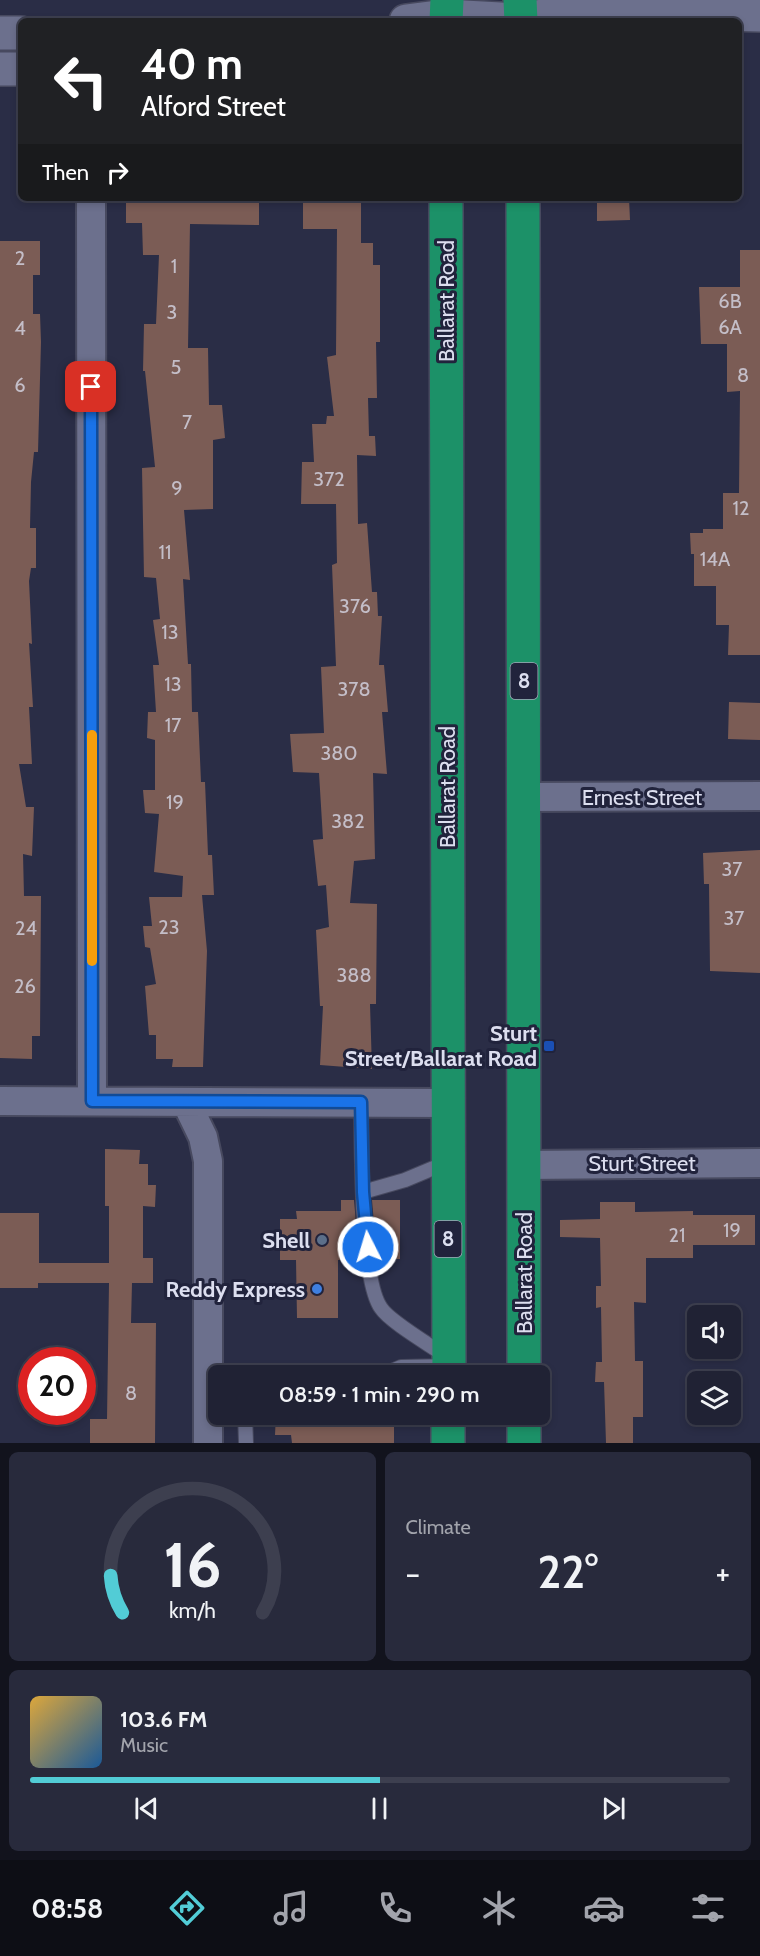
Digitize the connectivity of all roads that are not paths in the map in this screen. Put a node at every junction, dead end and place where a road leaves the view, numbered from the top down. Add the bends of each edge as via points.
1 (520, 0) edge
2 (691, 7) edge
3 (446, 12) edge
4 (760, 15) edge
5 (611, 16) edge
6 (419, 18) edge
7 (496, 18) edge
8 (521, 18) edge
9 (535, 18) edge
10 (0, 33) edge
11 (18, 33) edge
12 (0, 69) edge
13 (18, 69) edge
14 (91, 201) edge
15 (446, 201) edge
16 (523, 201) edge
17 (760, 796) edge
18 (525, 797) junction
19 (0, 1101) edge
20 (92, 1101) junction
21 (186, 1102) junction
22 (361, 1102) junction
23 (448, 1102) junction
24 (448, 1162) junction
25 (760, 1162) edge
26 (523, 1165) junction
27 (363, 1192) junction
28 (448, 1365) edge
29 (449, 1365) edge
30 (524, 1365) edge
31 (245, 1425) edge
32 (448, 1425) edge
33 (524, 1425) edge
34 (208, 1443) edge
35 (246, 1443) edge
36 (448, 1443) edge
37 (524, 1443) edge

1 - 8 highway
2 - 4 street
2 - 5 street
3 - 6 street
3 - 7 street
5 - 9 street via 564,12
10 - 11 street
12 - 13 street
14 - 20 street
15 - 23 highway, Ballarat Road / 8
16 - 18 highway, Ballarat Road / 8
17 - 18 street, Ernest Street
18 - 26 highway, Ballarat Road / 8
19 - 20 street
20 - 21 street
21 - 22 street
21 - 34 street via 203,1137 208,1161
22 - 23 street
22 - 27 lane
23 - 24 highway, Ballarat Road / 8
24 - 27 lane
24 - 29 highway, Ballarat Road / 8
25 - 26 street, Sturt Street
26 - 30 highway, Ballarat Road / 8
27 - 28 lane via 369,1266 379,1306
31 - 35 lane
32 - 36 highway
33 - 37 highway

